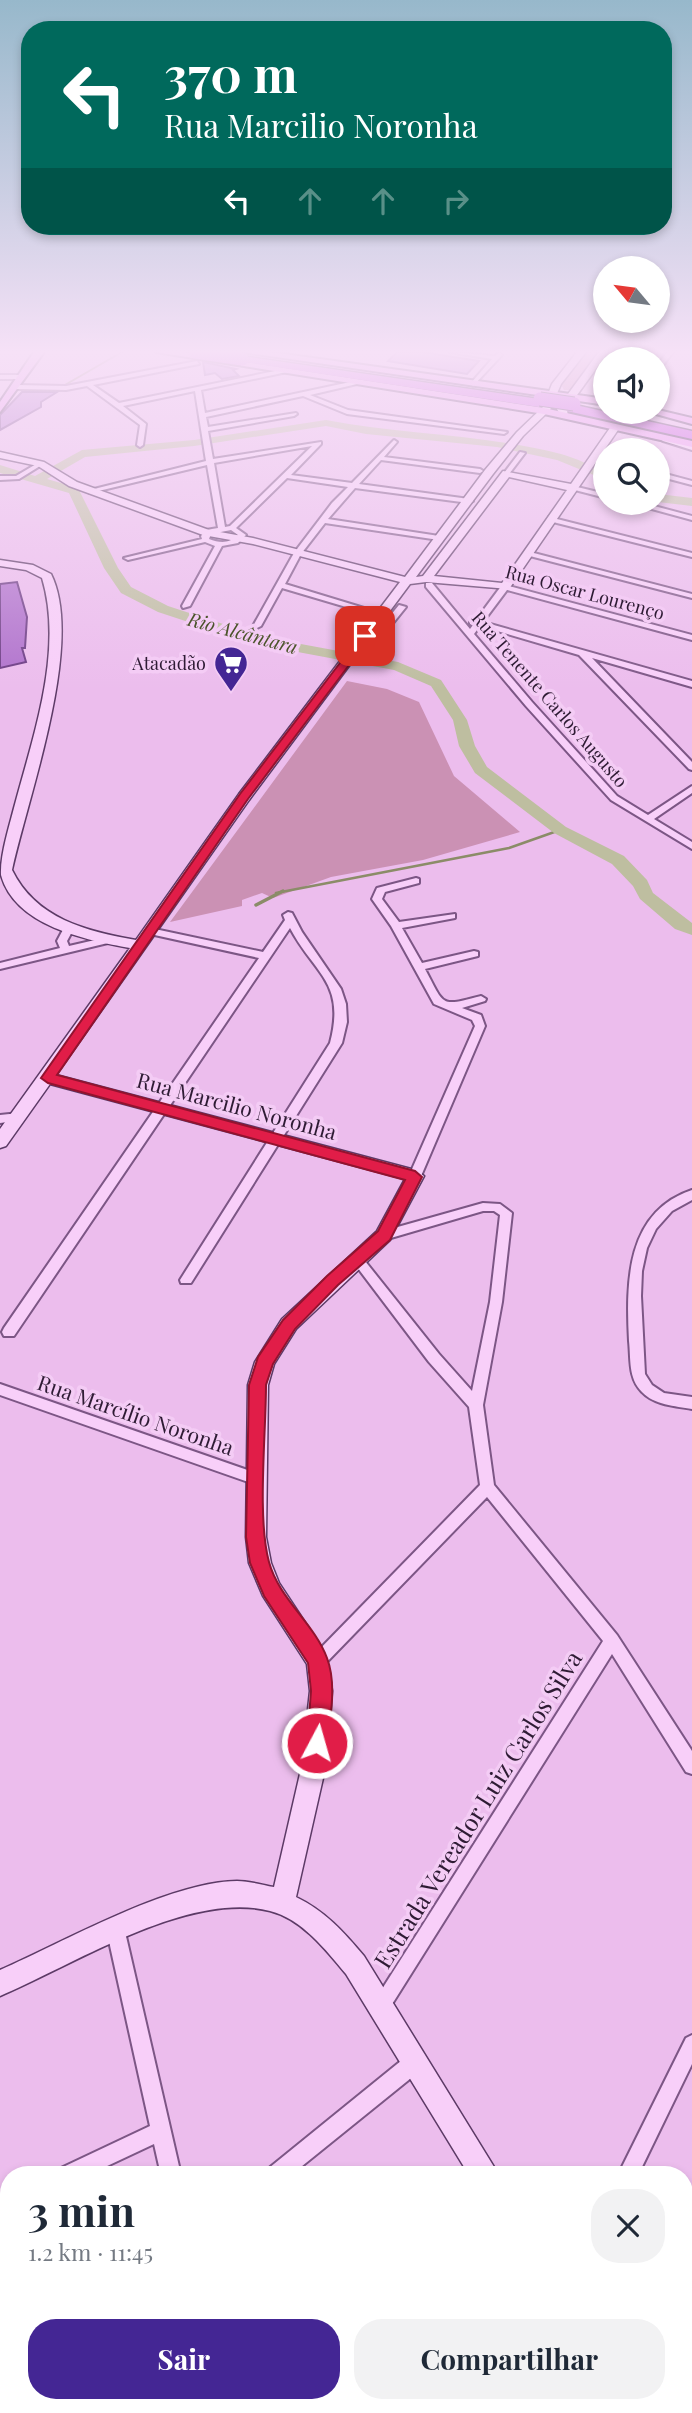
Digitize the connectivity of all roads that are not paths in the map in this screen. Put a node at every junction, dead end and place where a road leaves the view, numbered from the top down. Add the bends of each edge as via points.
1 (33, 465) edge
2 (198, 465) edge
3 (209, 465) edge
4 (299, 465) edge
5 (373, 465) edge
6 (430, 465) edge
7 (497, 465) edge
8 (513, 465) edge
9 (589, 465) edge
10 (45, 468) junction
11 (480, 471) dead end
12 (507, 473) junction
13 (286, 476) junction
14 (670, 477) edge
15 (0, 478) edge
16 (692, 482) edge
17 (353, 485) junction
18 (573, 488) junction
19 (90, 491) junction
20 (593, 493) edge
21 (469, 501) junction
22 (670, 512) edge
23 (692, 518) edge
24 (552, 519) junction
25 (323, 521) junction
26 (221, 528) junction
27 (232, 528) junction
28 (207, 536) junction
29 (439, 538) junction
30 (240, 540) junction
31 (456, 541) junction
32 (220, 544) junction
33 (528, 553) junction
34 (298, 554) junction
35 (692, 555) edge
36 (128, 558) dead end
37 (0, 563) edge
38 (409, 581) junction
39 (428, 582) junction
40 (280, 585) junction
41 (505, 587) junction
42 (692, 596) edge
43 (186, 606) dead end
44 (402, 607) junction
45 (383, 615) junction
46 (456, 617) junction
47 (480, 623) junction
48 (257, 626) dead end
49 (471, 634) junction
50 (692, 638) edge
51 (370, 646) dead end
52 (581, 652) junction
53 (692, 684) edge
54 (692, 766) edge
55 (692, 789) edge
56 (648, 819) junction
57 (692, 846) edge
58 (416, 881) dead end
59 (451, 916) dead end
60 (396, 926) junction
61 (69, 928) junction
62 (150, 931) junction
63 (108, 940) junction
64 (141, 945) junction
65 (66, 951) junction
66 (474, 954) dead end
67 (264, 956) junction
68 (0, 966) edge
69 (419, 967) junction
70 (481, 999) dead end
71 (448, 1008) junction
72 (48, 1078) junction
73 (160, 1109) junction
74 (19, 1117) junction
75 (0, 1119) edge
76 (273, 1138) junction
77 (0, 1142) edge
78 (415, 1177) junction
79 (692, 1194) edge
80 (384, 1235) junction
81 (357, 1259) junction
82 (186, 1280) dead end
83 (9, 1332) dead end
84 (0, 1389) edge
85 (692, 1403) edge
86 (476, 1405) junction
87 (257, 1479) junction
88 (487, 1487) junction
89 (612, 1640) junction
90 (318, 1661) junction
91 (692, 1766) edge
92 (283, 1901) junction
93 (116, 1932) junction
94 (0, 1983) edge
95 (383, 2003) junction
96 (692, 2044) edge
97 (414, 2063) junction
98 (160, 2131) junction
99 (87, 2166) edge
100 (169, 2166) edge
101 (287, 2166) edge
102 (479, 2166) edge
103 (632, 2166) edge

1 - 10 main road
2 - 19 street
3 - 26 street
4 - 13 street
5 - 17 street
6 - 11 street
7 - 21 main road
8 - 12 street
9 - 18 main road
10 - 15 street via 18,478
10 - 19 main road
12 - 18 main road
12 - 31 main road
13 - 17 street
13 - 27 street
14 - 16 street
17 - 21 street
17 - 25 street
18 - 20 street
18 - 24 main road
19 - 28 main road
21 - 29 main road
22 - 23 street
24 - 33 main road
24 - 35 street
25 - 29 street
25 - 34 street
26 - 27 street
26 - 28 street
27 - 30 street via 241,532
28 - 30 main road
28 - 32 street
28 - 36 street
29 - 31 main road
29 - 38 main road
30 - 32 street
30 - 34 main road
31 - 39 main road
32 - 43 street
33 - 41 main road
33 - 42 street
34 - 38 main road
34 - 40 street
37 - 61 main road via 29,567 47,576 57,624 32,763 5,870 10,885 26,904
38 - 39 main road, Rua Oscar Lourenço
38 - 45 main road
39 - 41 main road, Rua Oscar Lourenço
39 - 44 main road
39 - 46 street, Rua Tenente Carlos Augusto
40 - 45 street
40 - 48 street
41 - 47 street
41 - 50 street, Rua Oscar Lourenço
44 - 45 main road
44 - 51 street
45 - 62 main road via 355,646
46 - 47 street
46 - 49 street, Rua Tenente Carlos Augusto
47 - 49 street
47 - 52 street
49 - 56 street, Rua Tenente Carlos Augusto via 614,798
52 - 53 street
52 - 54 street
55 - 56 street
56 - 57 street, Rua Tenente Carlos Augusto
58 - 60 street via 387,888 376,896
59 - 60 street
60 - 69 street
61 - 63 main road
61 - 65 street via 62,941
62 - 64 main road
62 - 67 street
63 - 64 main road
63 - 65 street
64 - 72 main road
65 - 68 street
66 - 69 street
67 - 73 street
67 - 76 street via 288,916 338,989 343,1006 336,1042
69 - 71 street via 438,1002
70 - 71 street
71 - 78 street via 477,1018 480,1026
72 - 73 main road, Rua Marcilio Noronha
72 - 74 main road
73 - 76 main road, Rua Marcilio Noronha
73 - 83 street
74 - 75 street
74 - 77 main road
76 - 78 main road, Rua Marcilio Noronha
76 - 82 street
78 - 80 main road
79 - 85 street via 663,1211 639,1247 635,1268 640,1381 650,1394
80 - 81 main road
80 - 86 street via 484,1207 506,1213 496,1302
81 - 86 street
81 - 87 main road via 289,1324 265,1362 258,1385
84 - 87 street, Rua Marcílio Noronha
86 - 88 street
87 - 90 main road via 260,1563
88 - 89 street
88 - 90 street
89 - 91 street
89 - 95 street, Estrada Vereador Luiz Carlos Silva
90 - 92 main road via 321,1691 314,1765
92 - 93 main road via 250,1895 213,1896
92 - 95 main road via 328,1933
93 - 94 main road
93 - 98 street
95 - 97 main road
96 - 103 street
97 - 101 street
97 - 102 main road
98 - 99 street
98 - 100 street

